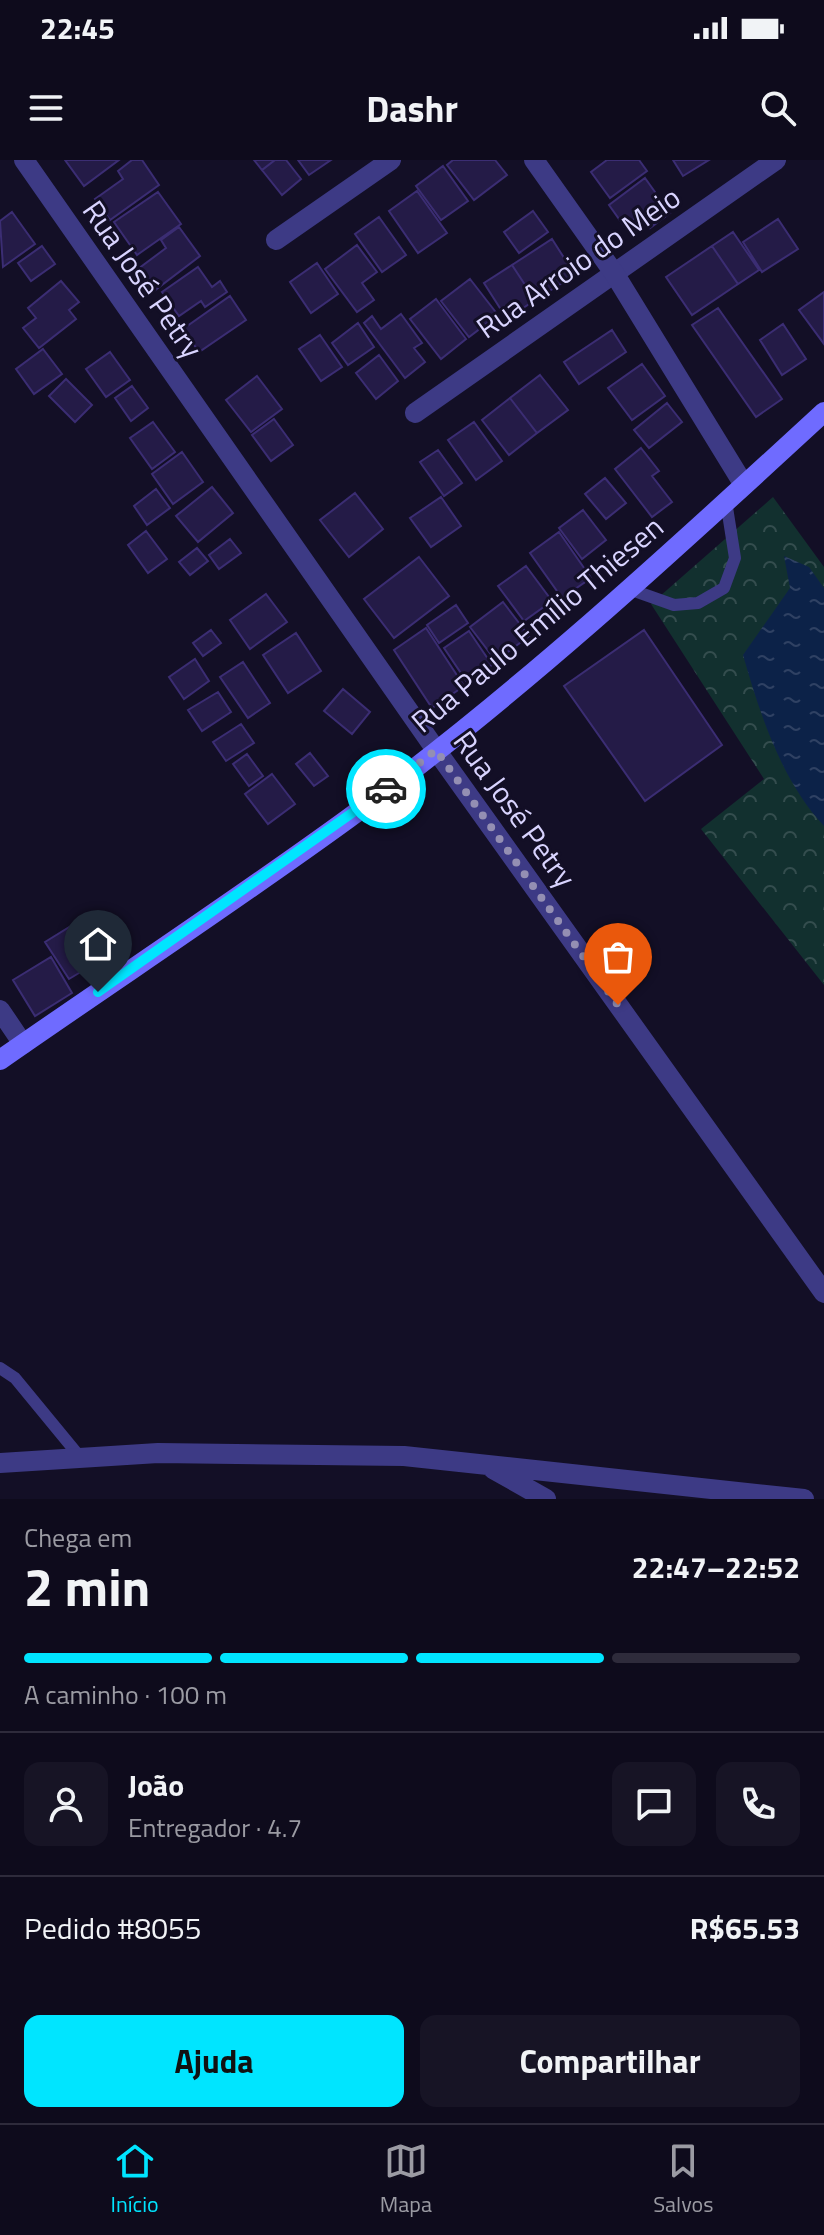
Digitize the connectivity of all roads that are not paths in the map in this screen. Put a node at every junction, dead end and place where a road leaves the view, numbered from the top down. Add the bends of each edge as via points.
1 (24, 160) edge
2 (391, 160) edge
3 (534, 160) edge
4 (776, 160) edge
5 (276, 240) dead end
6 (614, 273) junction
7 (824, 412) edge
8 (415, 413) dead end
9 (744, 485) junction
10 (726, 501) junction
11 (629, 589) junction
12 (436, 750) junction
13 (0, 1010) edge
14 (23, 1044) junction
15 (0, 1060) edge
16 (822, 1287) edge
17 (0, 1368) edge
18 (80, 1457) junction
19 (0, 1463) edge
20 (486, 1465) junction
21 (546, 1499) edge
22 (804, 1499) edge

1 - 12 street, Rua José Petry
2 - 5 street
3 - 6 street
4 - 6 street, Rua Arroio do Meio
6 - 8 street, Rua Arroio do Meio
6 - 9 street
7 - 9 main road, Rua Paulo Emílio Thiesen
9 - 10 main road, Rua Paulo Emílio Thiesen
10 - 11 main road, Rua Paulo Emílio Thiesen
10 - 11 lane via 735,558 724,588 698,603 674,605
11 - 12 main road, Rua Paulo Emílio Thiesen via 557,655
12 - 14 main road, Rua Paulo Emílio Thiesen via 350,817
12 - 16 street, Rua José Petry
13 - 14 street
14 - 15 main road, Rua Paulo Emílio Thiesen
17 - 18 lane via 15,1378
18 - 19 street
18 - 20 street via 404,1456
20 - 21 street
20 - 22 street

